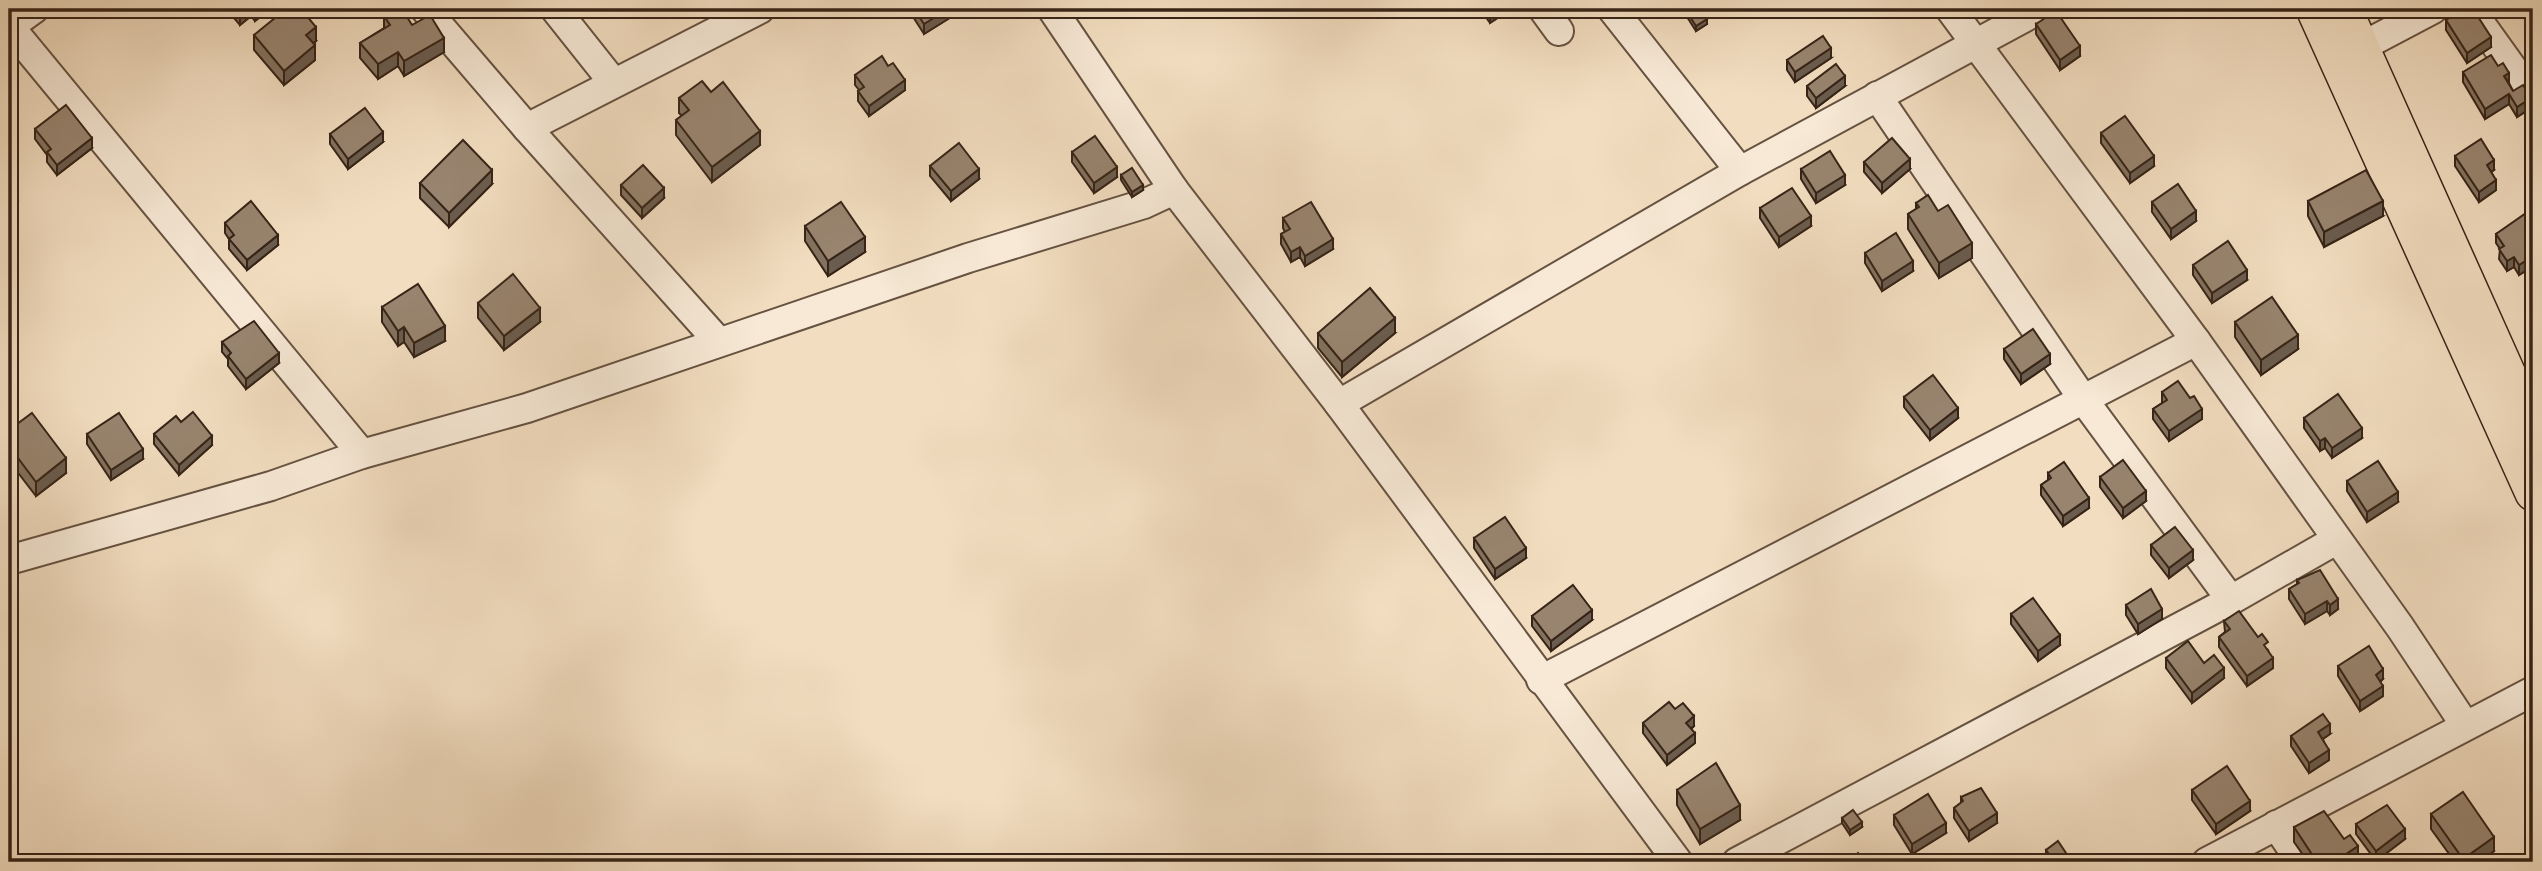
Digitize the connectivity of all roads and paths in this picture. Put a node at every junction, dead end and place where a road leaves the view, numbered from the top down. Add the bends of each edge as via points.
1 (34, 9) edge
2 (425, 9) edge
3 (555, 9) edge
4 (760, 9) edge
5 (1052, 9) edge
6 (1612, 9) edge
7 (1950, 9) edge
8 (2040, 9) edge
9 (2314, 9) edge
10 (2344, 9) edge
11 (2432, 9) edge
12 (2470, 9) edge
13 (9, 27) edge
14 (1975, 44) junction
15 (2361, 47) junction
16 (613, 82) junction
17 (1877, 96) junction
18 (2533, 96) edge
19 (527, 128) junction
20 (1740, 171) junction
21 (1174, 190) junction
22 (718, 341) junction
23 (2196, 341) junction
24 (2083, 398) junction
25 (1339, 404) junction
26 (2533, 430) edge
27 (362, 454) junction
28 (2533, 494) edge
29 (2336, 540) junction
30 (9, 560) edge
31 (2231, 600) junction
32 (1541, 680) junction
33 (2533, 691) edge
34 (2465, 726) junction
35 (2276, 825) junction
36 (1678, 862) edge
37 (1737, 862) edge
38 (2207, 862) edge
39 (2301, 862) edge

1 - 13 street
2 - 19 street
3 - 16 street
4 - 16 street
5 - 21 street
6 - 20 street
7 - 14 street
8 - 14 street
9 - 28 main road
10 - 15 main road
11 - 15 street
12 - 18 street
13 - 27 street
14 - 17 street
14 - 23 street
15 - 26 main road
16 - 19 street
17 - 20 street
17 - 24 street
19 - 22 street
20 - 25 street
21 - 22 street via 1144,204
21 - 25 street
22 - 27 street via 527,408
23 - 24 street
23 - 29 street
24 - 31 street
24 - 32 street
25 - 32 street
27 - 30 street via 271,486
29 - 31 street
29 - 34 street
31 - 37 street
32 - 36 street
33 - 34 street
34 - 35 street
35 - 38 street
35 - 39 street

